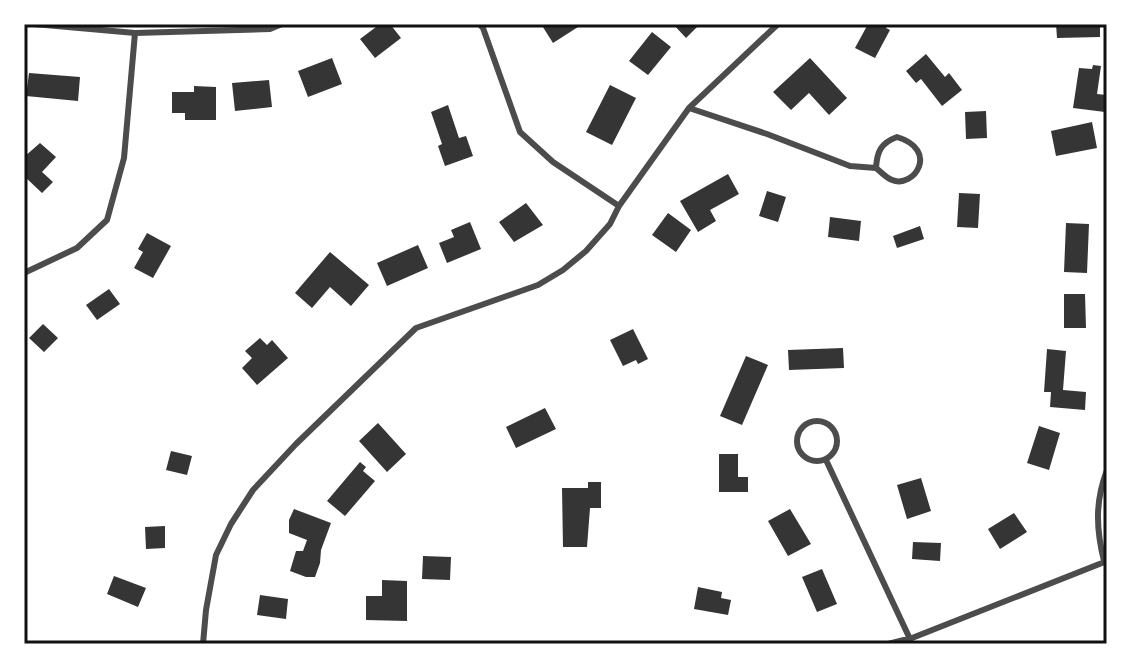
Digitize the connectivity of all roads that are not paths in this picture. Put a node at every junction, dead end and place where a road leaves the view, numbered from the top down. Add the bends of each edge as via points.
1 (34, 24) edge
2 (282, 24) edge
3 (479, 24) edge
4 (778, 24) edge
5 (135, 33) junction
6 (689, 108) junction
7 (876, 168) junction
8 (619, 206) junction
9 (24, 273) edge
10 (826, 460) junction
11 (1107, 470) edge
12 (1106, 561) edge
13 (910, 639) junction
14 (203, 644) edge
15 (888, 644) edge

1 - 5 street
2 - 5 street via 270,29
3 - 8 street via 520,132 553,162
4 - 6 street
5 - 9 street via 124,158 107,220 77,248
6 - 7 street via 850,166
6 - 8 street
7 - 7 street via 891,180 910,178 919,167 920,152 913,142 897,137 884,142
8 - 14 street via 610,224 563,270 538,285 416,328 296,444 253,490 216,555
10 - 10 street via 837,447 838,436 828,423 805,424 797,438 799,452 810,461
10 - 13 street
11 - 12 street via 1096,518
12 - 13 street
13 - 15 street

